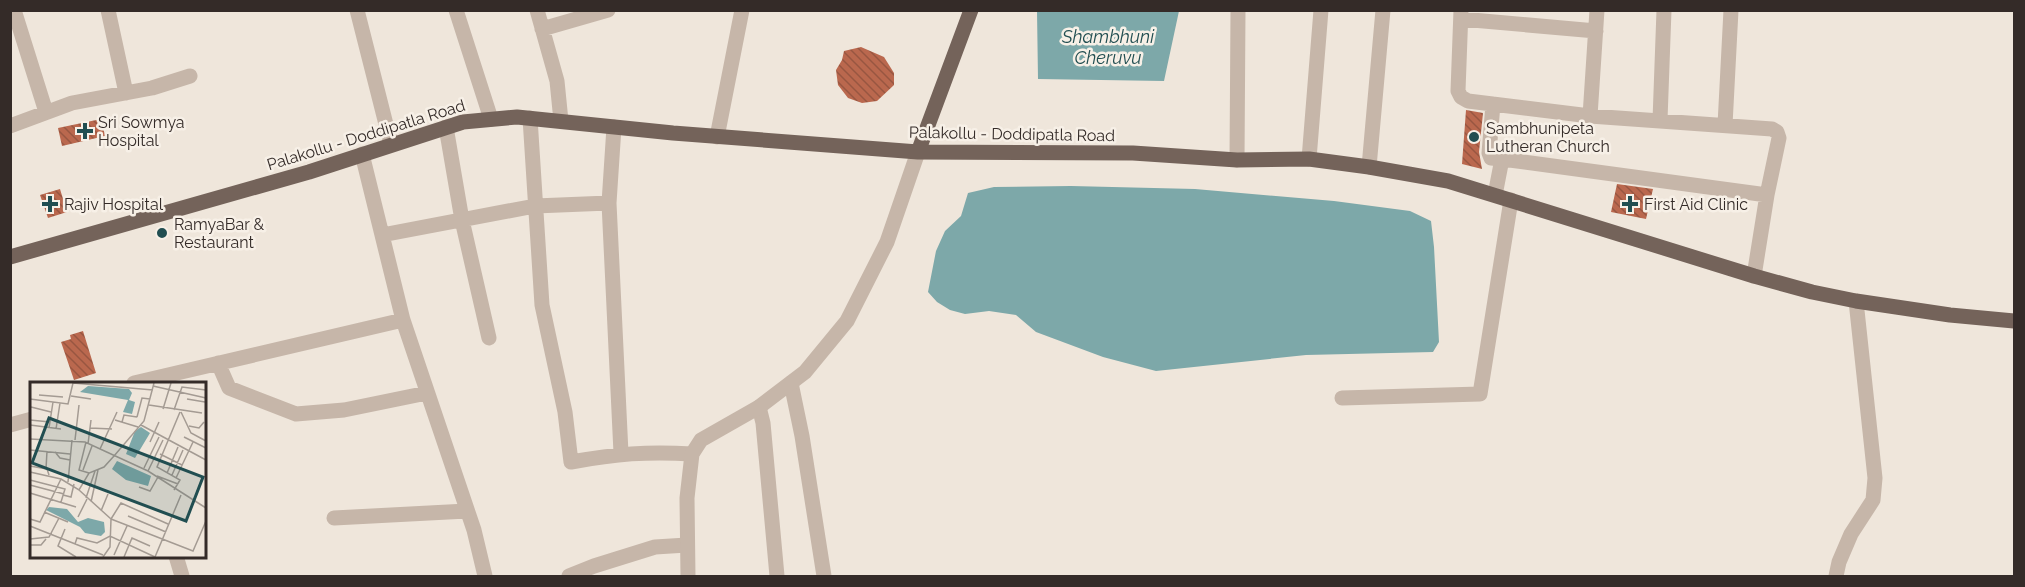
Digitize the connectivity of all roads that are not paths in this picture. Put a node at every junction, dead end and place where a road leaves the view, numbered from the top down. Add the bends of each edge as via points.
1 (14, 10) edge
2 (108, 10) edge
3 (357, 10) edge
4 (456, 10) edge
5 (537, 10) edge
6 (608, 10) edge
7 (742, 10) edge
8 (971, 10) edge
9 (1238, 10) edge
10 (1321, 10) edge
11 (1383, 10) edge
12 (1597, 10) edge
13 (1664, 10) edge
14 (1731, 10) edge
15 (1461, 15) edge
16 (542, 29) junction
17 (1596, 31) junction
18 (16, 41) edge
19 (190, 76) dead end
20 (126, 93) junction
21 (1493, 105) junction
22 (46, 112) junction
23 (1590, 116) junction
24 (530, 118) junction
25 (491, 119) junction
26 (1660, 120) junction
27 (561, 121) junction
28 (1725, 125) junction
29 (10, 126) edge
30 (446, 127) junction
31 (614, 127) junction
32 (717, 137) junction
33 (391, 144) junction
34 (918, 152) junction
35 (362, 154) junction
36 (1309, 159) junction
37 (1502, 159) junction
38 (1237, 160) junction
39 (1369, 167) junction
40 (1495, 195) junction
41 (1767, 195) junction
42 (1511, 200) junction
43 (609, 203) junction
44 (535, 206) junction
45 (462, 220) junction
46 (382, 235) junction
47 (10, 257) edge
48 (1754, 276) junction
49 (1856, 301) junction
50 (403, 320) junction
51 (2014, 321) edge
52 (489, 338) dead end
53 (218, 363) junction
54 (138, 382) edge
55 (790, 383) junction
56 (427, 393) junction
57 (1342, 398) dead end
58 (759, 407) junction
59 (30, 420) edge
60 (10, 425) edge
61 (621, 453) junction
62 (692, 454) junction
63 (467, 511) junction
64 (334, 518) dead end
65 (687, 545) junction
66 (177, 557) edge
67 (182, 576) edge
68 (485, 576) edge
69 (569, 576) edge
70 (688, 576) edge
71 (777, 576) edge
72 (824, 576) edge
73 (1836, 576) edge

1 - 18 street
2 - 20 street
3 - 33 street
4 - 25 street
5 - 16 street
6 - 16 street
7 - 32 street
8 - 34 main road
9 - 38 street
10 - 36 street
11 - 39 street
12 - 17 street
13 - 26 street
14 - 28 street
15 - 17 street
15 - 21 street via 1458,91 1468,101
16 - 27 street via 557,81
17 - 23 street
18 - 22 street
19 - 20 street
20 - 22 street
21 - 23 street
21 - 37 street via 1489,153 1491,158
22 - 29 street
23 - 26 street
24 - 25 main road, Palakollu - Doddipatla Road
24 - 27 main road, Palakollu - Doddipatla Road
24 - 44 street
25 - 30 main road, Palakollu - Doddipatla Road
26 - 28 street
27 - 31 main road, Palakollu - Doddipatla Road
28 - 41 street via 1777,132
30 - 33 main road, Palakollu - Doddipatla Road
30 - 45 street
31 - 32 main road, Palakollu - Doddipatla Road
31 - 43 street
32 - 34 main road, Palakollu - Doddipatla Road
33 - 35 main road, Palakollu - Doddipatla Road
34 - 38 main road, Palakollu - Doddipatla Road via 1133,153
34 - 55 street via 888,242 847,321 805,372
35 - 46 street
35 - 47 main road, Palakollu - Doddipatla Road
36 - 38 main road, Palakollu - Doddipatla Road
36 - 39 main road, Palakollu - Doddipatla Road
37 - 40 street
37 - 41 street
39 - 40 main road, Palakollu - Doddipatla Road via 1448,181
40 - 42 main road, Palakollu - Doddipatla Road
41 - 48 street
42 - 48 main road, Palakollu - Doddipatla Road
42 - 57 street via 1480,394
43 - 44 street
43 - 61 street
44 - 45 street
44 - 61 street via 542,305 565,412 571,462
45 - 46 street
45 - 52 street
46 - 50 street
48 - 49 main road, Palakollu - Doddipatla Road
49 - 51 main road, Palakollu - Doddipatla Road
49 - 73 street via 1875,478 1873,500 1851,534
50 - 53 street
50 - 56 street
53 - 54 street
53 - 56 street via 229,388 296,414 344,410
55 - 58 street
55 - 72 street
56 - 63 street
58 - 62 street via 701,440
58 - 71 street
59 - 60 street
61 - 62 street
62 - 65 street
63 - 64 street
63 - 68 street
65 - 69 street via 655,547
65 - 70 street
66 - 67 street

